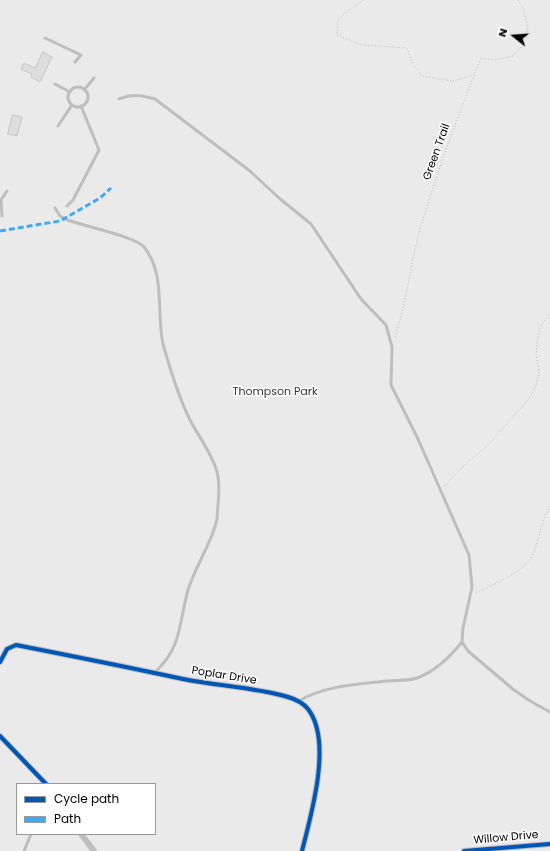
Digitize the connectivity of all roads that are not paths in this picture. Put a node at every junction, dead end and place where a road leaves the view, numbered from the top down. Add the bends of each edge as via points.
1 (45, 38) dead end
2 (75, 62) dead end
3 (94, 78) dead end
4 (55, 84) dead end
5 (84, 90) junction
6 (70, 92) junction
7 (119, 99) dead end
8 (72, 105) junction
9 (81, 106) junction
10 (58, 126) dead end
11 (7, 191) dead end
12 (67, 206) dead end
13 (55, 208) dead end
14 (2, 216) dead end
15 (462, 642) junction
16 (0, 662) edge
17 (155, 672) junction
18 (298, 701) junction
19 (550, 712) edge
20 (0, 736) edge
21 (45, 783) edge
22 (31, 835) edge
23 (82, 835) edge
24 (550, 844) edge
25 (24, 851) edge
26 (94, 851) edge
27 (302, 851) edge
28 (464, 851) edge

1 - 2 lane via 81,55
3 - 5 lane
4 - 6 lane
5 - 6 lane via 77,87
5 - 9 lane via 88,99
6 - 8 lane via 68,99
7 - 15 lane via 140,94 155,99 250,171 311,224 362,300 386,325 392,347 391,385 470,555 472,587
8 - 9 lane
8 - 10 lane
9 - 12 lane via 99,150 73,200
11 - 14 lane via 2,200
13 - 17 lane via 60,216 69,220 143,246 152,260 157,277 163,341 169,365 189,417 217,472 219,488 216,522 191,580 182,625 174,646 166,662
15 - 18 lane via 454,653 434,670 416,678 313,693
15 - 19 lane via 468,651 514,690
16 - 17 street, Poplar Drive via 7,649 16,645
17 - 18 street, Poplar Drive via 280,695
18 - 27 street, Poplar Drive via 309,710 320,741 312,810
20 - 21 street
22 - 25 lane
23 - 26 street
24 - 28 street, Willow Drive

